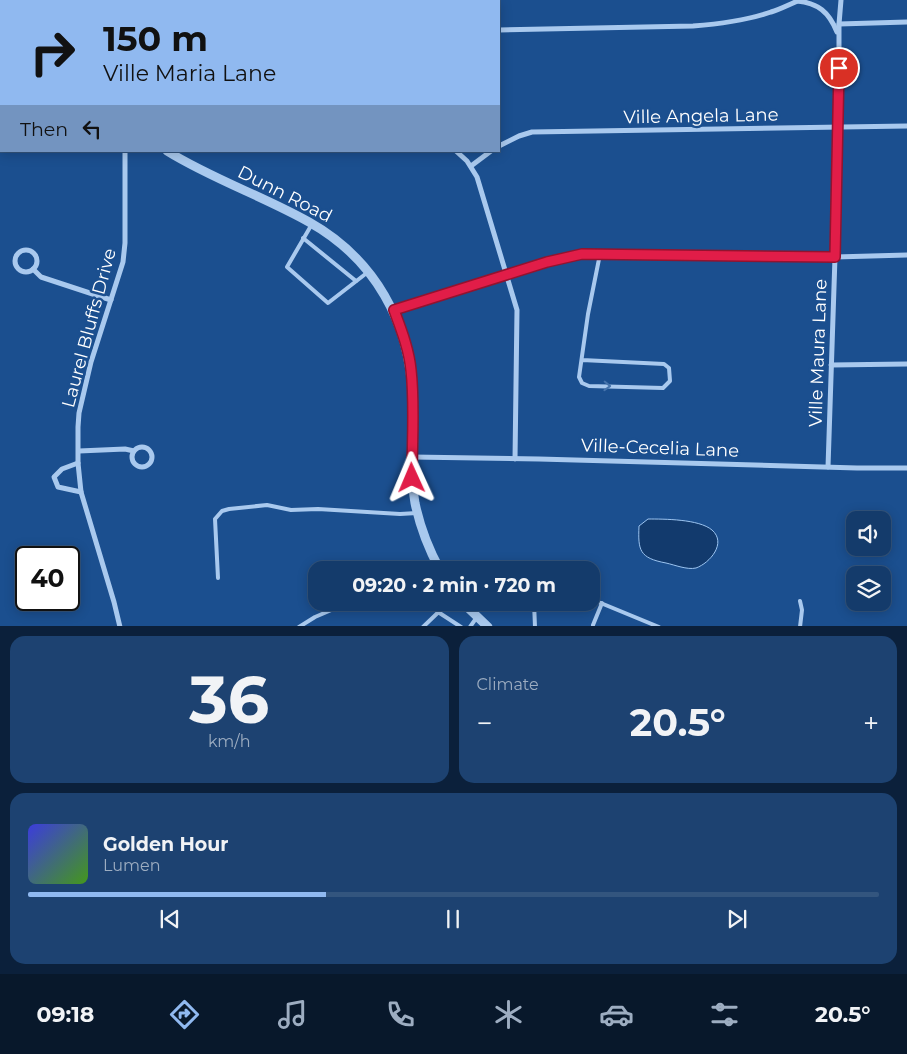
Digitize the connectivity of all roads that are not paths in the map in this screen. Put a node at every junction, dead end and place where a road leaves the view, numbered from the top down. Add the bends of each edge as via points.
1 (841, 0) edge
2 (798, 1) edge
3 (907, 22) edge
4 (839, 24) junction
5 (500, 30) edge
6 (838, 35) junction
7 (907, 126) edge
8 (837, 127) junction
9 (500, 145) edge
10 (125, 152) edge
11 (169, 152) edge
12 (457, 152) edge
13 (490, 152) edge
14 (471, 166) junction
15 (312, 224) junction
16 (304, 238) junction
17 (600, 254) junction
18 (907, 255) edge
19 (835, 257) junction
20 (33, 269) junction
21 (368, 272) junction
22 (507, 275) junction
23 (356, 281) junction
24 (111, 300) junction
25 (394, 310) junction
26 (582, 360) junction
27 (907, 364) edge
28 (831, 365) junction
29 (79, 451) junction
30 (134, 451) junction
31 (412, 457) junction
32 (515, 459) junction
33 (78, 463) junction
34 (828, 467) junction
35 (907, 468) edge
36 (81, 492) junction
37 (417, 513) junction
38 (435, 561) edge
39 (218, 578) dead end
40 (800, 601) dead end
41 (602, 603) joint
42 (327, 611) edge
43 (471, 611) edge
44 (534, 611) edge
45 (438, 612) joint
46 (477, 617) junction
47 (119, 626) edge
48 (299, 626) edge
49 (423, 626) edge
50 (461, 626) edge
51 (470, 626) edge
52 (488, 626) edge
53 (535, 626) edge
54 (594, 626) edge
55 (659, 626) edge
56 (800, 626) edge

1 - 4 street, Ville Maura Lane
2 - 5 street via 755,17 714,24
2 - 6 street via 821,9
3 - 4 street
4 - 6 street, Ville Maura Lane
6 - 8 street, Ville Maura Lane
7 - 8 street, Ville Angela Lane
8 - 9 street, Ville Angela Lane via 532,132
8 - 19 street, Ville Maura Lane
10 - 24 street, Laurel Bluffs Drive via 125,243 123,262
11 - 15 street, Dunn Road
12 - 14 street
13 - 14 street
14 - 22 street
15 - 16 lane
15 - 21 street, Dunn Road via 343,245
16 - 23 lane
16 - 23 lane via 287,267 328,303
17 - 19 street
17 - 22 street via 564,257
17 - 26 lane
18 - 19 street
19 - 28 street, Ville Maura Lane
20 - 20 street via 36,260 33,254 24,251 18,254 17,267 23,271
20 - 24 street via 41,277
21 - 23 lane
21 - 25 street, Dunn Road
22 - 25 street
22 - 32 street via 517,310
24 - 29 street, Laurel Bluffs Drive via 79,413
25 - 31 street, Dunn Road via 411,368
26 -> 26 lane via 579,377 588,386 663,388 670,381 669,368 664,364
27 - 28 street
28 - 34 street, Ville Maura Lane
29 - 30 street
29 - 33 street, Laurel Bluffs Drive
30 - 30 street via 146,447 151,452 151,462 146,467 136,466 132,460
31 - 32 street, Ville-Cecelia Lane
31 - 37 street, Dunn Road
32 - 34 street, Ville-Cecelia Lane
33 - 36 street, Laurel Bluffs Drive
33 - 36 street via 62,469 54,477 58,487
34 - 35 street, Ville-Cecelia Lane
36 - 47 street, Laurel Bluffs Drive
37 - 38 street, Dunn Road via 425,541
37 - 39 lane via 291,510 267,504 222,511 215,520
40 - 56 lane
41 - 54 lane
41 - 55 lane
42 - 48 lane
43 - 46 street
44 - 53 lane
45 - 49 lane
45 - 50 lane
46 - 51 lane
46 - 52 street

